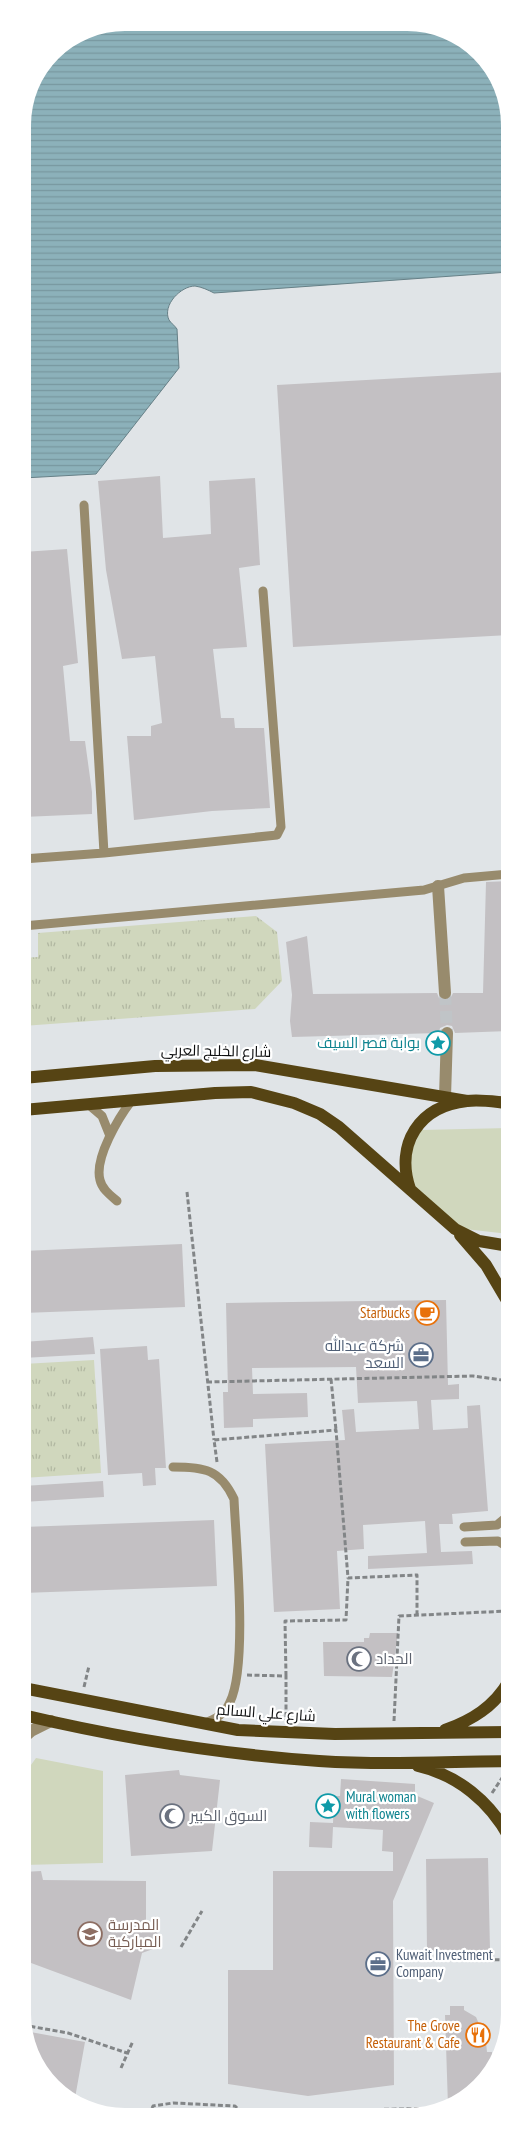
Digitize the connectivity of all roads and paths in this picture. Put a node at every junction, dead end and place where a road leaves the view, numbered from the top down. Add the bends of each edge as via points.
1 (84, 506) dead end
2 (262, 591) dead end
3 (104, 853) junction
4 (31, 859) edge
5 (501, 875) edge
6 (438, 886) junction
7 (31, 925) edge
8 (445, 993) tunnel mouth
9 (447, 1033) tunnel mouth
10 (31, 1077) edge
11 (445, 1097) junction
12 (132, 1100) junction
13 (466, 1100) junction
14 (501, 1102) edge
15 (88, 1104) junction
16 (31, 1109) edge
17 (110, 1136) junction
18 (410, 1189) junction
19 (187, 1192) dead end
20 (117, 1201) dead end
21 (454, 1229) junction
22 (501, 1245) edge
23 (501, 1290) edge
24 (331, 1379) junction
25 (501, 1380) edge
26 (207, 1382) junction
27 (336, 1430) junction
28 (214, 1440) junction
29 (173, 1467) dead end
30 (219, 1477) junction
31 (501, 1522) edge
32 (464, 1527) dead end
33 (465, 1542) dead end
34 (501, 1543) edge
35 (348, 1578) junction
36 (501, 1611) edge
37 (417, 1615) junction
38 (89, 1666) dead end
39 (236, 1674) junction
40 (286, 1676) junction
41 (31, 1690) edge
42 (501, 1693) edge
43 (80, 1701) junction
44 (31, 1717) edge
45 (51, 1722) junction
46 (202, 1724) junction
47 (31, 1731) edge
48 (286, 1731) junction
49 (501, 1732) edge
50 (420, 1733) junction
51 (393, 1734) junction
52 (501, 1761) edge
53 (396, 1763) junction
54 (501, 1780) edge
55 (486, 1804) junction
56 (501, 1823) edge
57 (202, 1910) dead end
58 (181, 1947) dead end
59 (427, 1958) dead end
60 (501, 1960) edge
61 (32, 2027) edge
62 (133, 2041) dead end
63 (127, 2053) junction
64 (121, 2068) dead end
65 (152, 2108) edge
66 (237, 2108) edge

1 - 3 lane
2 - 3 lane via 281,827 278,835
3 - 4 lane
5 - 6 lane via 464,878
6 - 7 lane via 424,890
6 - 8 street
9 - 11 street
10 - 11 main road, شارع الخليج العربي via 155,1066 256,1065
11 - 13 main road, شارع الخليج العربي
12 - 15 main road
12 - 17 lane
12 - 18 main road via 251,1092 294,1102 339,1127
13 - 14 main road, شارع الخليج العربي
13 - 18 main road via 429,1114 413,1133 406,1148 404,1165
15 - 16 main road
15 - 17 lane via 102,1116
17 - 20 lane via 99,1166 100,1180 106,1192
18 - 21 main road
19 - 26 path
21 - 22 main road via 479,1241
21 - 23 main road via 486,1265
24 - 25 path via 473,1376
24 - 26 path
24 - 27 path
26 - 28 path
27 - 28 path
27 - 35 path
28 - 30 path
29 - 30 lane via 198,1467
30 - 39 lane via 227,1484 234,1499 238,1604
31 - 32 lane
33 - 34 lane
35 - 37 path via 417,1575
35 - 40 path via 346,1620 285,1621
36 - 37 path
37 - 51 path via 399,1616
38 - 43 path
39 - 40 path
39 - 46 lane via 226,1711
40 - 48 path
41 - 43 main road, شارع علي السالم
42 - 50 main road via 486,1709 466,1722
43 - 46 main road, شارع علي السالم
44 - 45 main road
45 - 47 street
45 - 53 main road via 232,1753 321,1761
46 - 48 main road, شارع علي السالم via 238,1730
48 - 51 main road, شارع علي السالم
49 - 50 main road, شارع علي السالم
50 - 51 main road, شارع علي السالم
52 - 53 main road
53 - 55 main road via 445,1775
54 - 55 path
55 - 56 main road
57 - 58 path
59 - 60 path
61 - 63 path via 68,2033
62 - 63 path
63 - 64 path
65 - 66 path via 173,2103

